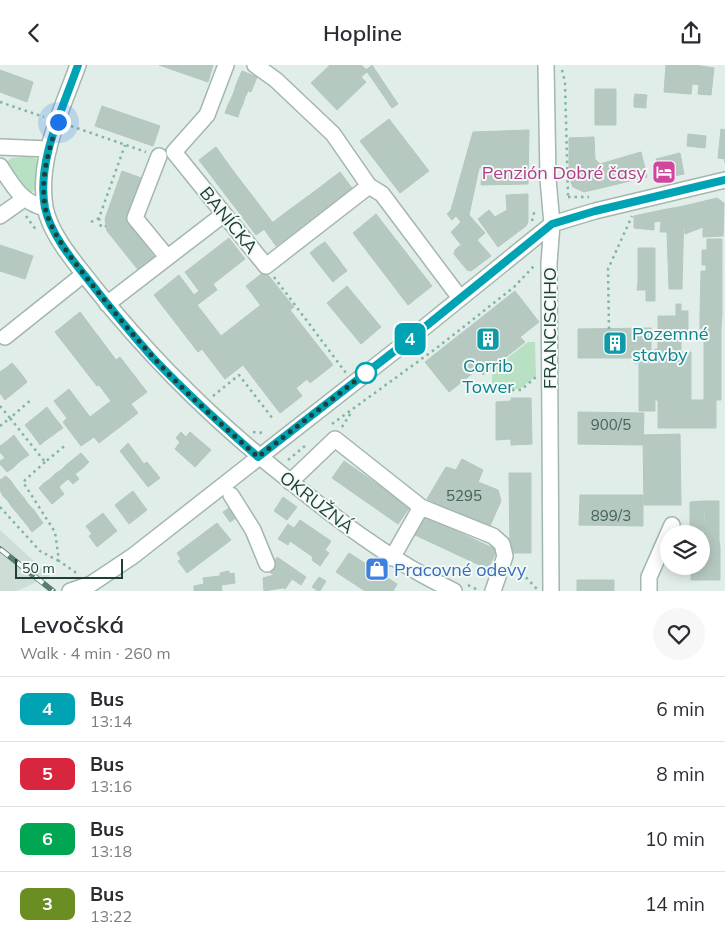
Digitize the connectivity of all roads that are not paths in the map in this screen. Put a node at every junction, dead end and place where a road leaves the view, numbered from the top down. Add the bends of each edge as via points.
1 (78, 65) edge
2 (226, 65) edge
3 (255, 65) edge
4 (546, 65) edge
5 (0, 147) edge
6 (49, 149) junction
7 (159, 156) road end
8 (0, 166) edge
9 (724, 184) edge
10 (368, 186) junction
11 (24, 199) junction
12 (45, 208) junction
13 (224, 214) junction
14 (0, 216) edge
15 (552, 224) junction
16 (168, 257) junction
17 (84, 274) junction
18 (460, 298) junction
19 (107, 304) junction
20 (5, 337) dead end
21 (258, 457) junction
22 (290, 482) junction
23 (231, 495) dead end
24 (421, 507) junction
25 (660, 552) edge
26 (392, 558) junction
27 (267, 564) dead end
28 (73, 590) edge
29 (454, 591) edge
30 (493, 591) edge
31 (552, 591) edge
32 (649, 591) edge

1 - 6 street
2 - 13 street, BANÍCKA via 207,115 174,152
3 - 10 street via 276,80 334,134
4 - 15 street, FRANCISCIHO
5 - 6 street
6 - 12 street, OKRUŽNÁ via 45,166
7 - 16 street via 135,218
8 - 11 street
9 - 15 street via 595,211
10 - 13 street, BANÍCKA via 266,266
10 - 18 street via 382,194
11 - 12 street
11 - 14 street
12 - 17 street, OKRUŽNÁ via 64,247
13 - 16 street
15 - 18 street
15 - 31 street, FRANCISCIHO via 549,263
16 - 19 street
17 - 19 street, OKRUŽNÁ
17 - 20 street
18 - 21 street
19 - 21 street, OKRUŽNÁ via 154,358
21 - 22 street, OKRUŽNÁ
21 - 28 street via 141,550 91,584
22 - 24 street via 332,433
22 - 26 street, OKRUŽNÁ
23 - 27 street via 253,530
24 - 26 street
24 - 30 street via 493,536 502,544 505,556
25 - 32 street via 649,577
26 - 29 street, OKRUŽNÁ

